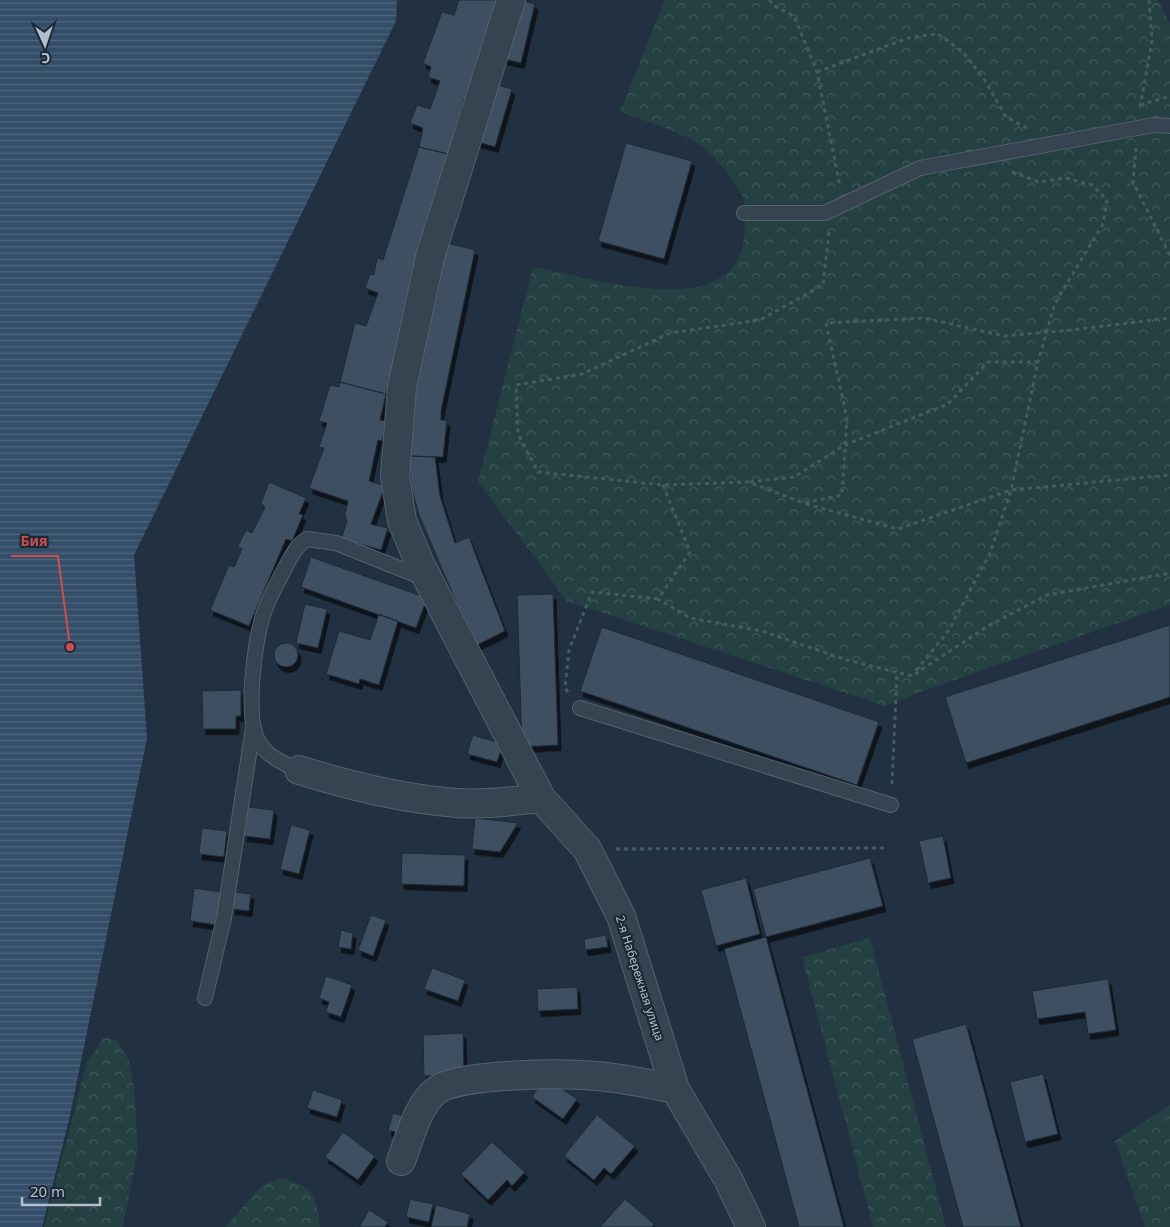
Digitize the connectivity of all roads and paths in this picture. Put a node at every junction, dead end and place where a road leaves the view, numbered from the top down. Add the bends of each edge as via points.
1 (511, 0) edge
2 (769, 0) edge
3 (817, 72) junction
4 (1170, 126) edge
5 (1032, 131) dead end
6 (977, 158) junction
7 (843, 204) junction
8 (744, 213) dead end
9 (825, 213) junction
10 (1170, 318) edge
11 (1045, 333) junction
12 (1038, 362) junction
13 (845, 445) junction
14 (1170, 475) edge
15 (748, 482) junction
16 (662, 484) junction
17 (1012, 490) junction
18 (804, 503) junction
19 (1170, 573) edge
20 (428, 580) junction
21 (658, 599) junction
22 (897, 672) junction
23 (912, 676) junction
24 (580, 708) joint
25 (253, 727) junction
26 (299, 770) joint
27 (541, 798) junction
28 (891, 805) joint
29 (888, 848) dead end
30 (587, 849) junction
31 (205, 998) dead end
32 (675, 1090) junction
33 (401, 1161) dead end
34 (751, 1227) edge

1 - 20 street, 2-я Набережная улица via 437,231 402,387 395,451 397,498 412,545
2 - 3 path via 794,16
3 - 5 path via 911,37 938,34 962,51 984,79 1006,117
3 - 7 path
4 - 6 lane via 1154,125
6 - 7 lane via 920,168
6 - 11 path via 1039,182 1066,178 1092,185 1107,200 1103,224 1055,303
7 - 9 lane
8 - 9 lane
9 - 16 path via 830,227 824,285 760,320 670,333 582,374 516,384 518,434 538,472
10 - 11 path
11 - 12 path
11 - 13 path via 1004,336 924,318 826,323 847,418
12 - 13 path via 988,362 948,404
12 - 17 path
13 - 15 path via 794,477
13 - 18 path via 842,495
14 - 17 path
15 - 16 path
15 - 18 path
16 - 21 path via 690,552
17 - 18 path via 898,529
17 - 23 path via 990,553 949,630
19 - 23 path via 1047,595 988,626
20 - 25 lane via 336,543 313,539 301,543 273,589 260,625 252,694
20 - 27 street, 2-я Набережная улица
21 - 22 path via 690,618 762,630 847,660
21 - 24 path via 592,592 569,650 565,688
22 - 23 path
22 - 28 path
24 - 28 lane
25 - 26 lane via 268,753
25 - 31 lane via 224,918
26 - 27 street via 356,788 449,802
27 - 30 street, 2-я Набережная улица
29 - 30 path
30 - 32 street, 2-я Набережная улица via 621,916
32 - 33 street via 595,1076 491,1078 448,1084 427,1099
32 - 34 street, 2-я Набережная улица via 728,1179

